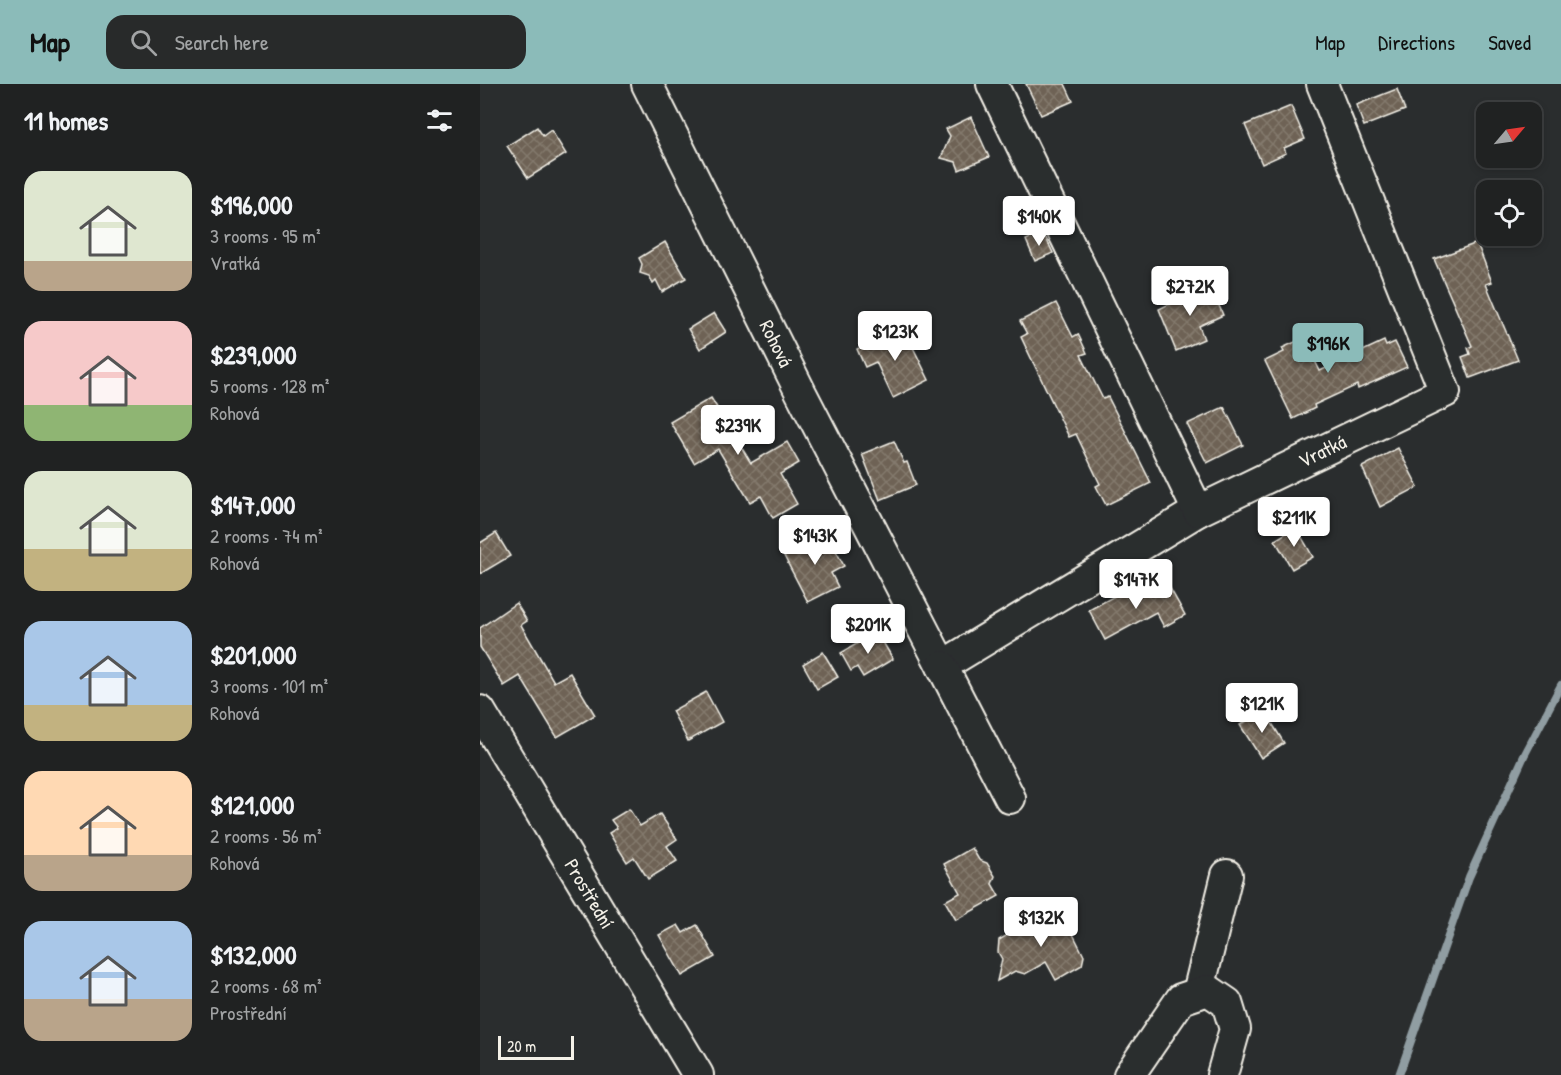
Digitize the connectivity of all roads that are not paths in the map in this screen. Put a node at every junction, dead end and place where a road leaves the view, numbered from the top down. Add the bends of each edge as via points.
1 (647, 84) edge
2 (992, 84) edge
3 (1322, 84) edge
4 (1198, 511) junction
5 (942, 666) junction
6 (480, 711) edge
7 (1010, 798) dead end
8 (1227, 874) dead end
9 (1198, 993) junction
10 (698, 1075) edge
11 (1129, 1075) edge
12 (1222, 1075) edge

1 - 5 street, Rohová
2 - 4 street
3 - 4 street, Vratká via 1445,392
4 - 5 street
5 - 7 street, Rohová
6 - 10 street, Prostřední
8 - 9 street
9 - 11 street via 1180,999
9 - 12 street via 1208,990 1227,1003 1235,1029

